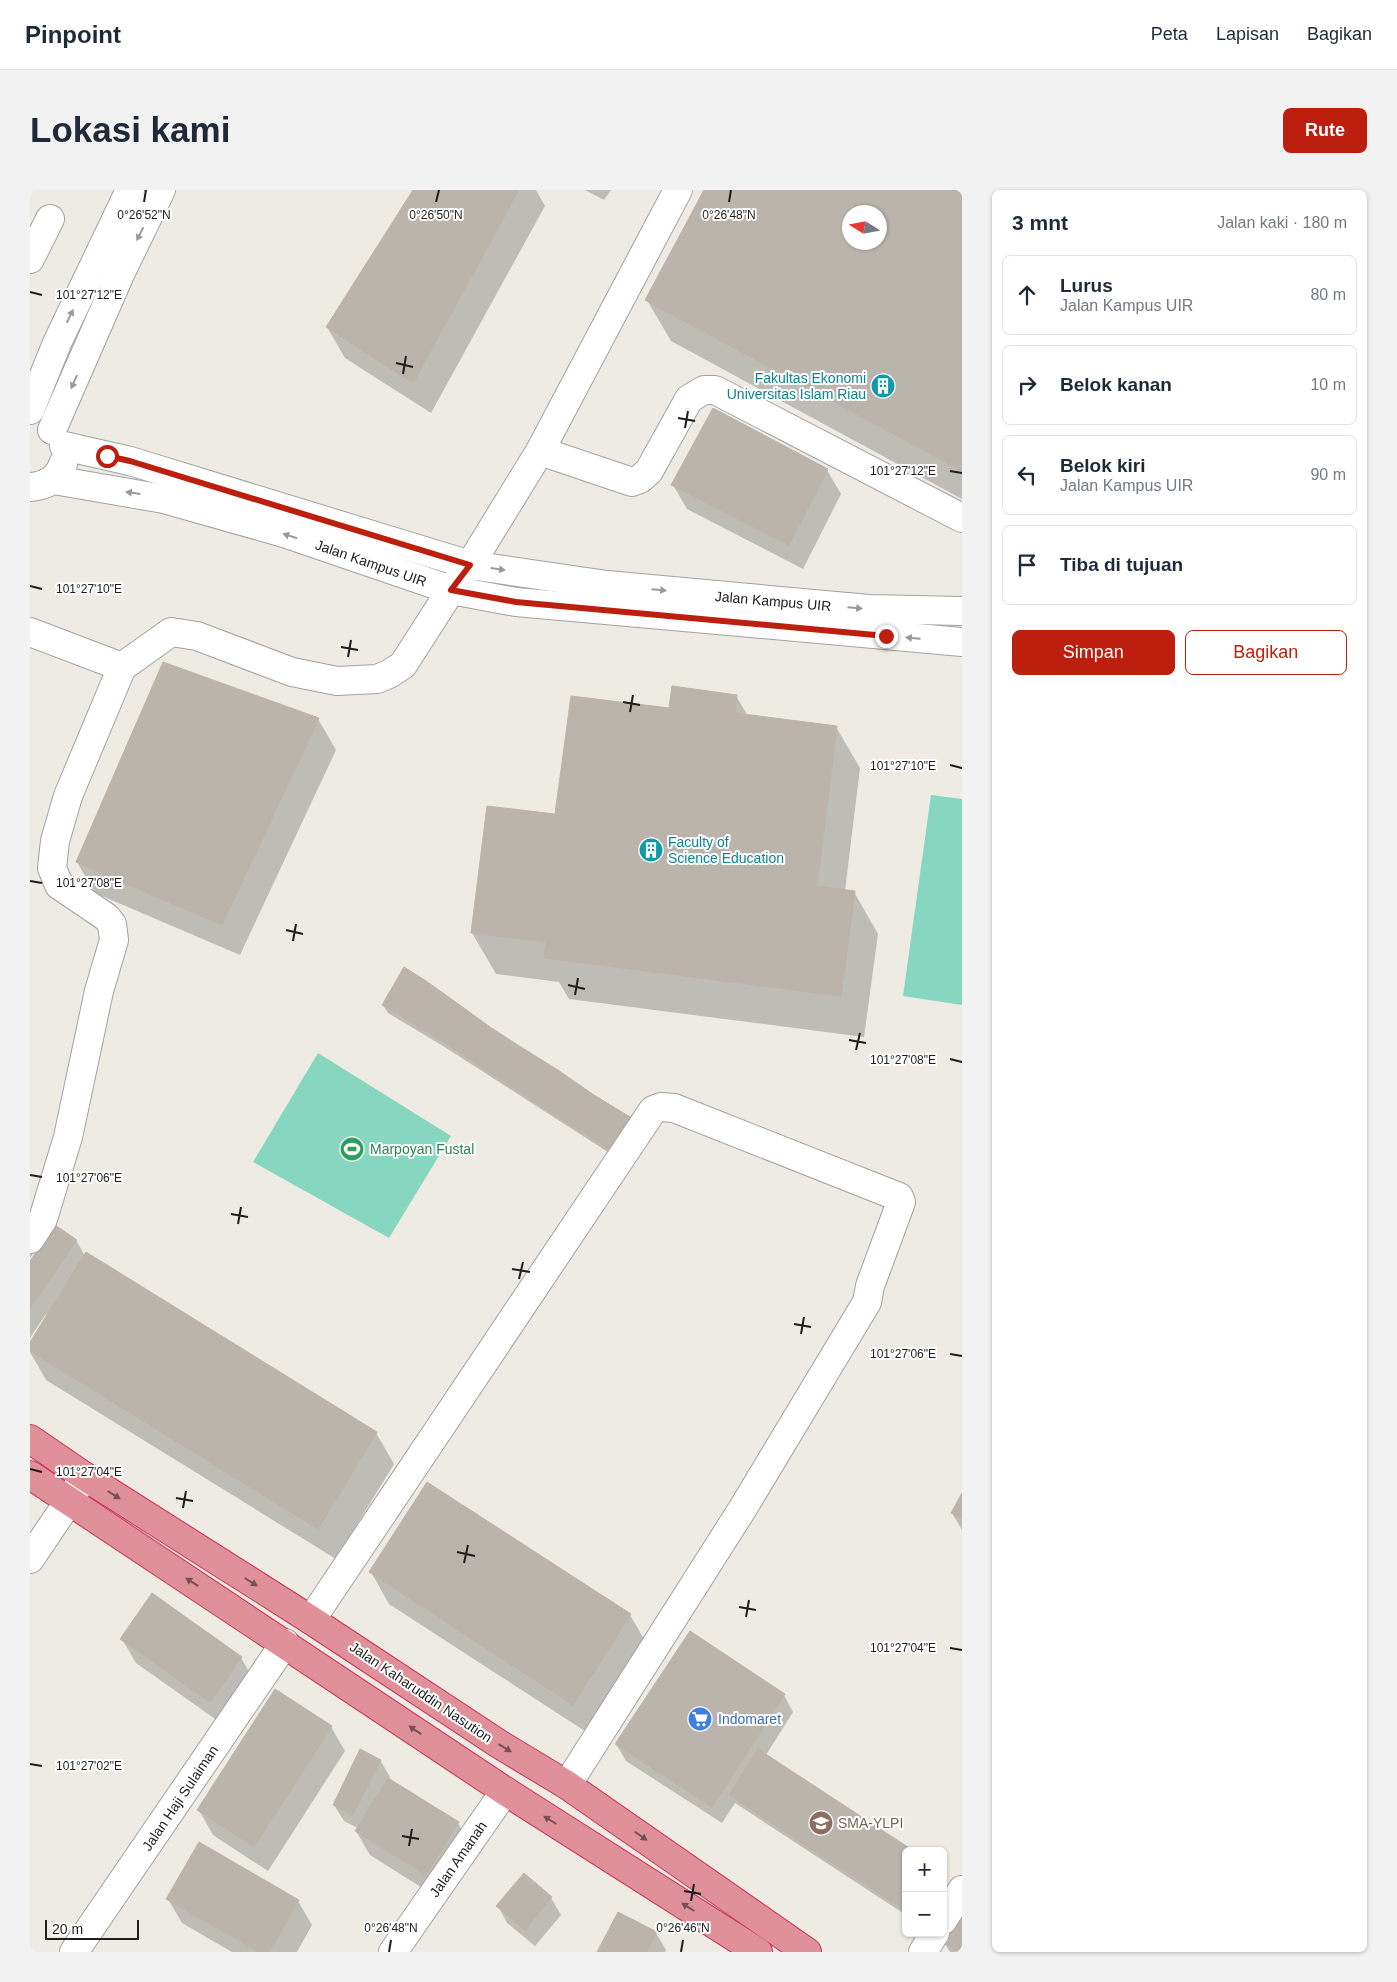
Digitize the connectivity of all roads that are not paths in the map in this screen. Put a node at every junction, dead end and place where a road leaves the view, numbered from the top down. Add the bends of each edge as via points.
1 (130, 190) edge
2 (161, 190) edge
3 (678, 190) edge
4 (50, 219) dead end
5 (30, 259) edge
6 (30, 410) edge
7 (49, 433) edge
8 (540, 451) junction
9 (42, 483) edge
10 (962, 518) edge
11 (470, 565) junction
12 (451, 590) junction
13 (962, 611) edge
14 (30, 632) edge
15 (962, 642) edge
16 (122, 667) junction
17 (30, 1239) edge
18 (30, 1439) edge
19 (30, 1475) edge
20 (84, 1476) junction
21 (69, 1501) junction
22 (30, 1559) edge
23 (311, 1620) junction
24 (285, 1644) junction
25 (567, 1785) junction
26 (506, 1791) junction
27 (962, 1890) edge
28 (947, 1914) edge
29 (932, 1937) edge
30 (74, 1952) edge
31 (393, 1952) edge
32 (758, 1952) edge
33 (807, 1952) edge
34 (923, 1952) edge

6 -> 1 street via 57,343
2 -> 7 street
3 - 8 street
4 - 5 street
7 - 9 street via 65,458 61,470
7 - 11 street, Jalan Kampus UIR
8 - 10 street via 632,482 649,472 689,399 704,390 715,390
8 - 11 street
12 -> 9 street, Jalan Kampus UIR via 284,534 164,499
11 - 12 street
11 -> 13 street, Jalan Kampus UIR via 627,587 869,610
15 -> 12 street, Jalan Kampus UIR via 516,602
12 - 16 street via 403,665 378,679 336,681 292,672 182,632 172,632
14 - 16 street
16 - 17 street via 68,796 55,841 52,868 58,885 106,917 112,924 114,940 68,1137 43,1219
18 - 20 highway, Jalan Kaharuddin Nasution
19 - 21 highway
20 - 21 street
20 -> 23 highway, Jalan Kaharuddin Nasution
21 - 22 street
24 -> 21 highway
23 -> 25 highway, Jalan Kaharuddin Nasution
23 - 25 street via 653,1110 674,1108 899,1197 901,1202 867,1302 743,1508
26 -> 24 highway
24 - 30 street, Jalan Haji Sulaiman
25 -> 33 highway, Jalan Kaharuddin Nasution
26 - 31 street, Jalan Amanah
32 -> 26 highway
27 - 28 street
29 - 34 street

